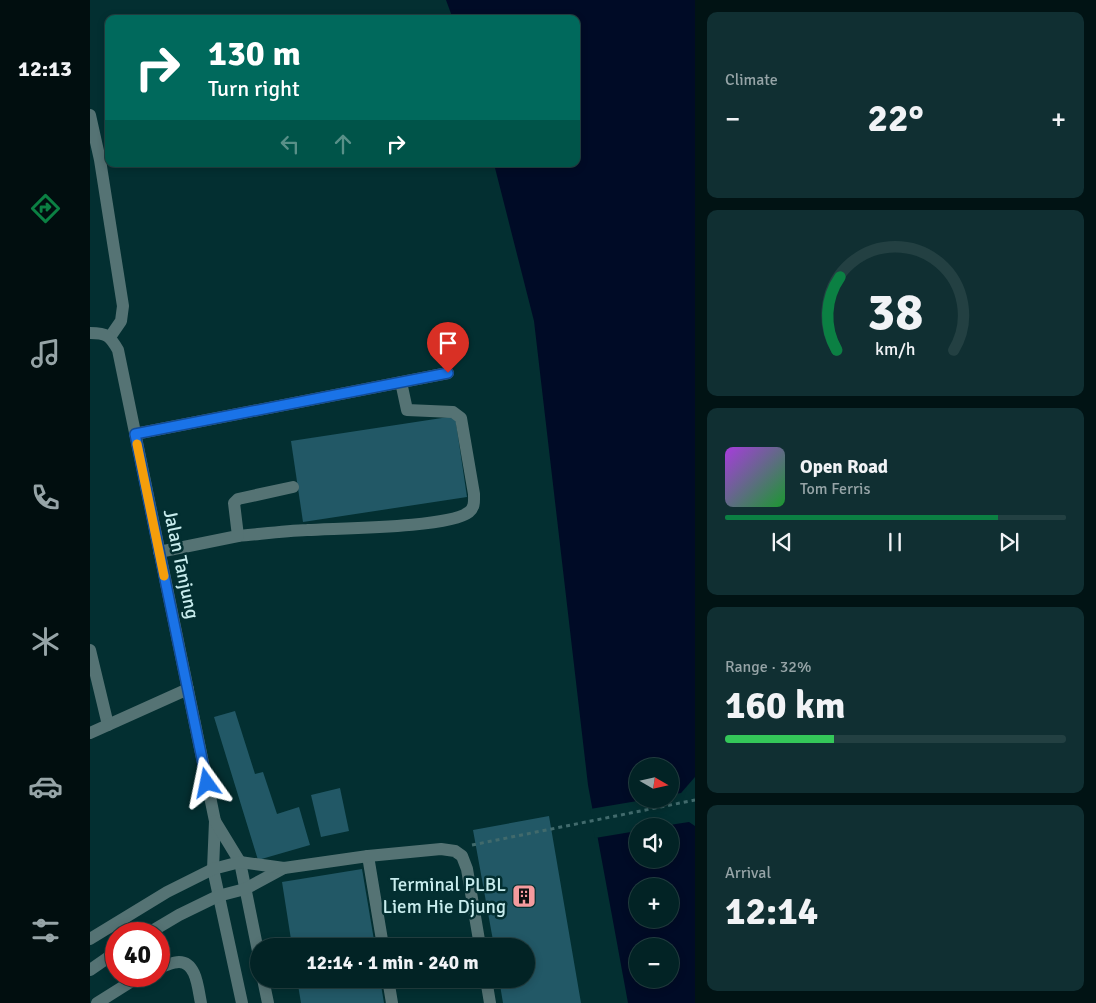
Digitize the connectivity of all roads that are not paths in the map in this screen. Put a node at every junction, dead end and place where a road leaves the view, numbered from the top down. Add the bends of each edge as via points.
1 (90, 115) edge
2 (90, 333) edge
3 (110, 337) junction
4 (448, 373) dead end
5 (401, 382) junction
6 (135, 434) junction
7 (293, 487) dead end
8 (238, 536) junction
9 (159, 552) junction
10 (90, 650) edge
11 (188, 689) junction
12 (108, 725) junction
13 (90, 733) edge
14 (215, 821) junction
15 (368, 856) junction
16 (240, 862) junction
17 (284, 868) junction
18 (213, 869) junction
19 (245, 889) junction
20 (218, 896) junction
21 (167, 922) edge
22 (255, 938) edge
23 (382, 938) edge
24 (479, 938) edge
25 (90, 939) edge
26 (105, 960) edge
27 (170, 964) edge
28 (90, 970) edge
29 (122, 987) edge
30 (265, 988) edge
31 (390, 988) edge
32 (488, 988) edge
33 (97, 1003) edge
34 (201, 1003) edge
35 (242, 1003) edge
36 (268, 1003) edge
37 (392, 1003) edge
38 (490, 1003) edge

1 - 3 street via 123,306 122,321
2 - 3 street
3 - 6 street, Jalan Tanjung via 118,350
4 - 5 street
5 - 6 street
5 - 8 street via 407,410 453,412 461,418 474,494 474,506 469,512 450,520 413,524
6 - 9 street, Jalan Tanjung
7 - 8 street via 238,499 234,504
8 - 9 street
9 - 11 street, Jalan Tanjung
10 - 12 street
11 - 12 street
11 - 14 street, Jalan Tanjung
12 - 13 street
14 - 16 street
14 - 18 street
15 - 17 street
15 - 23 street
15 - 24 street via 441,849 455,851 462,856
16 - 17 street
16 - 18 street
16 - 19 street
17 - 19 street
18 - 20 street
18 - 25 street via 167,892
19 - 20 street
19 - 22 street
20 - 21 street
20 - 35 street
26 - 28 street
27 - 34 street via 186,964 194,972
29 - 33 street
30 - 36 street
31 - 37 street
32 - 38 street

